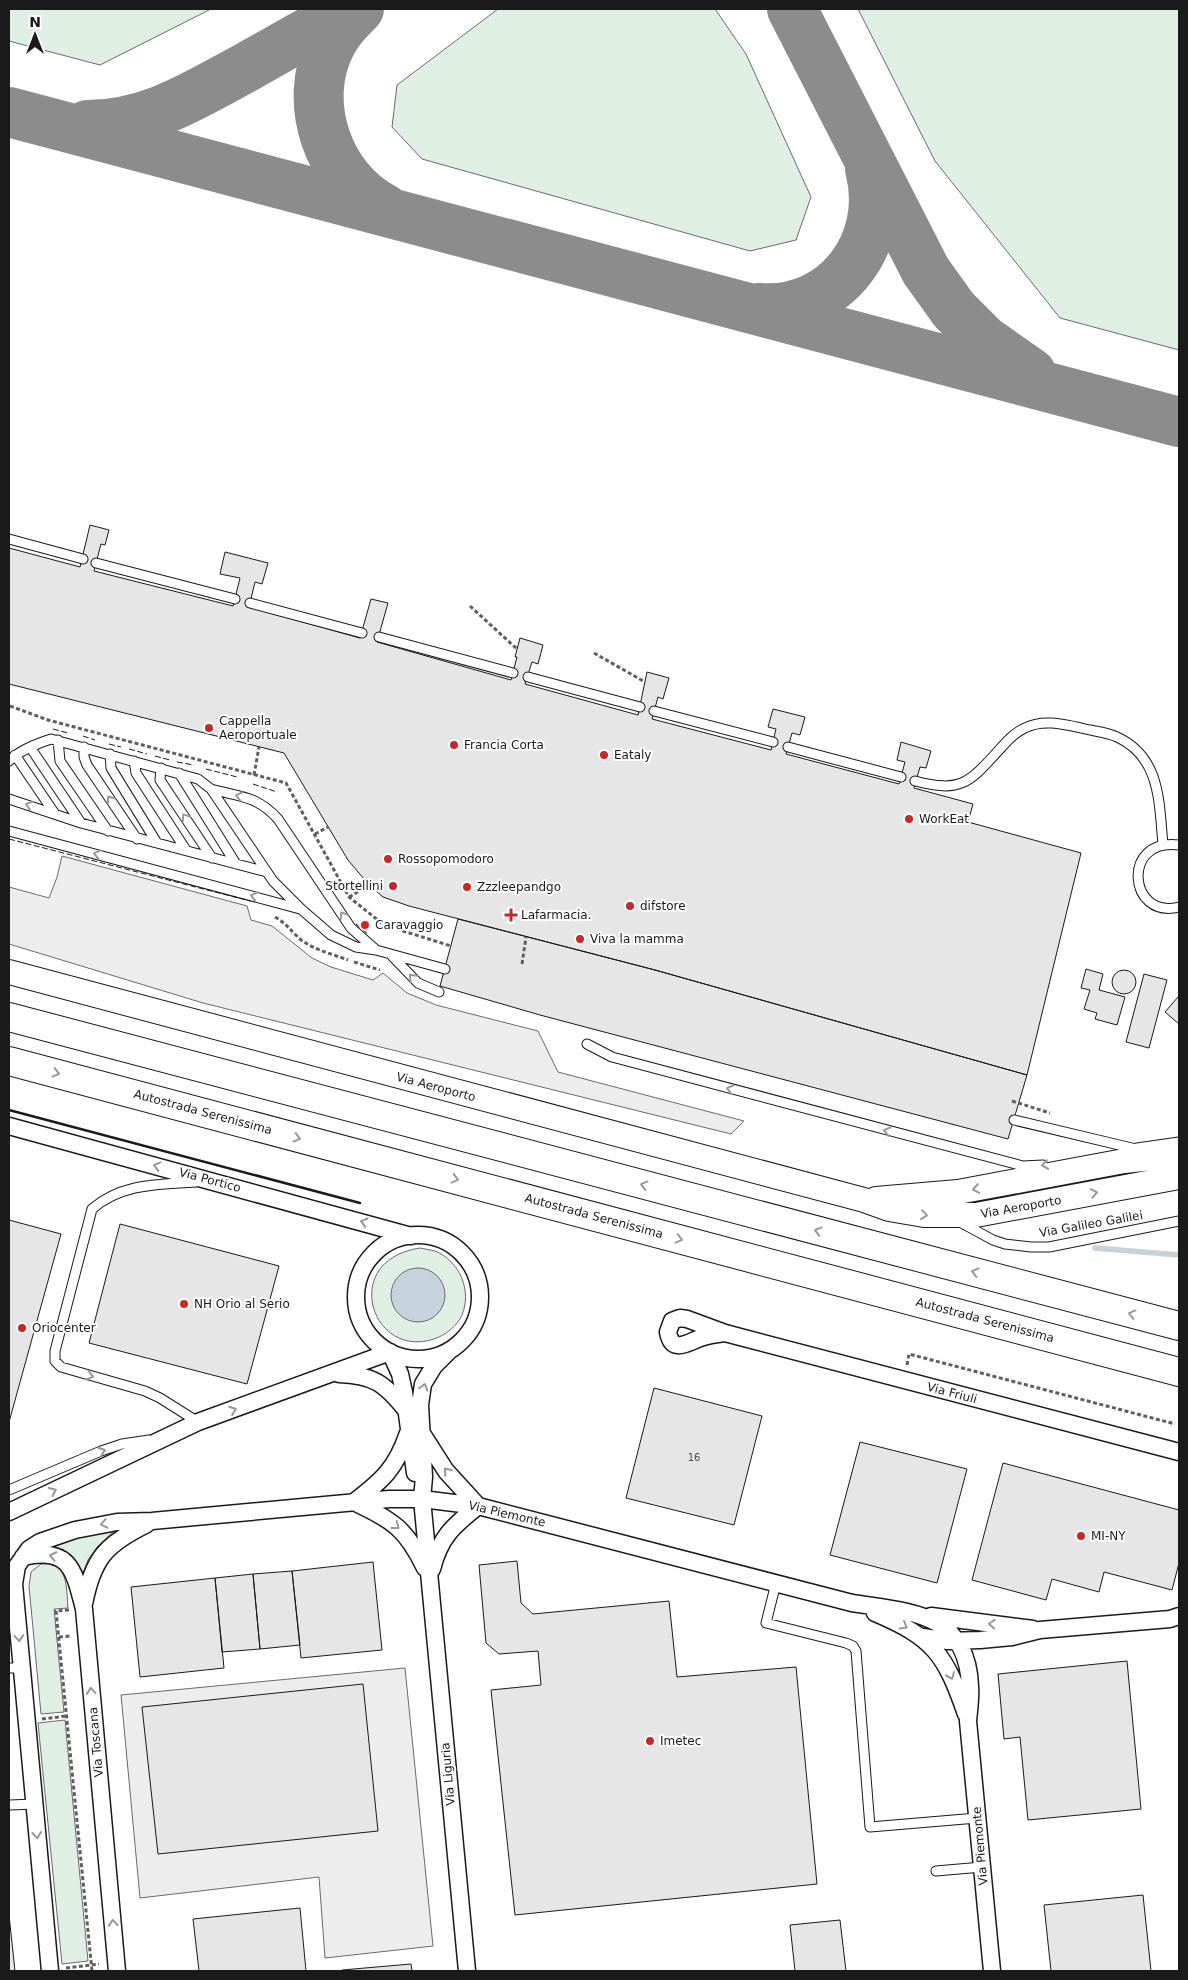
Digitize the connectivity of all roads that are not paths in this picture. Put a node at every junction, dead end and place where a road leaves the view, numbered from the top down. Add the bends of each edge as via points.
1 (9, 539) edge
2 (83, 559) dead end
3 (96, 563) dead end
4 (235, 598) dead end
5 (250, 603) dead end
6 (362, 633) dead end
7 (379, 637) dead end
8 (514, 673) dead end
9 (528, 677) dead end
10 (640, 707) dead end
11 (654, 711) dead end
12 (58, 740) junction
13 (773, 742) dead end
14 (30, 747) junction
15 (84, 747) junction
16 (788, 747) dead end
17 (110, 754) junction
18 (12, 758) edge
19 (134, 761) junction
20 (161, 768) junction
21 (179, 773) junction
22 (901, 777) dead end
23 (915, 781) dead end
24 (211, 789) junction
25 (9, 799) edge
26 (55, 814) junction
27 (81, 823) junction
28 (9, 830) edge
29 (108, 830) junction
30 (138, 839) junction
31 (157, 843) junction
32 (1163, 845) junction
33 (1179, 845) edge
34 (186, 850) junction
35 (212, 858) junction
36 (236, 864) junction
37 (267, 872) junction
38 (1179, 907) edge
39 (300, 909) junction
40 (376, 950) junction
41 (390, 954) junction
42 (445, 969) dead end
43 (9, 972) edge
44 (439, 992) dead end
45 (9, 1017) edge
46 (587, 1044) dead end
47 (9, 1061) edge
48 (1014, 1120) dead end
49 (9, 1126) edge
50 (1179, 1142) edge
51 (1136, 1148) junction
52 (1108, 1154) dead end
53 (1179, 1155) edge
54 (1052, 1164) dead end
55 (1179, 1177) edge
56 (214, 1181) junction
57 (864, 1200) junction
58 (955, 1216) junction
59 (1179, 1221) edge
60 (411, 1236) junction
61 (1179, 1326) edge
62 (725, 1334) dead end
63 (449, 1351) junction
64 (390, 1352) junction
65 (1179, 1372) edge
66 (332, 1374) junction
67 (406, 1410) junction
68 (198, 1422) junction
69 (415, 1432) junction
70 (167, 1437) junction
71 (1179, 1452) edge
72 (9, 1490) edge
73 (422, 1499) junction
74 (354, 1502) junction
75 (478, 1506) junction
76 (9, 1512) edge
77 (152, 1521) junction
78 (23, 1557) junction
79 (430, 1576) junction
80 (776, 1583) junction
81 (852, 1603) junction
82 (77, 1609) junction
83 (914, 1613) junction
84 (1179, 1616) edge
85 (1040, 1630) junction
86 (923, 1638) junction
87 (957, 1641) junction
88 (15, 1668) edge
89 (968, 1721) junction
90 (34, 1804) junction
91 (10, 1805) edge
92 (977, 1818) junction
93 (982, 1867) junction
94 (936, 1871) dead end
95 (117, 1967) edge
96 (50, 1970) edge
97 (467, 1971) edge
98 (992, 1971) edge

1 - 2 lane
3 - 4 lane
5 - 6 lane
7 - 8 lane
9 - 10 lane
11 - 13 lane
12 - 14 lane via 51,739
12 - 15 lane
12 - 29 lane via 60,761
14 - 18 lane
14 - 27 lane
15 - 17 lane
30 -> 15 lane via 86,765
16 - 22 lane
17 - 19 lane
17 - 31 lane via 111,768
18 - 26 lane
19 - 20 lane
19 - 34 lane via 136,773
20 - 21 lane
35 -> 20 lane via 160,780
21 - 24 lane via 198,779
21 - 36 lane
23 - 32 lane via 936,786 964,784 1014,734 1028,726 1057,723 1116,736 1139,749 1151,770 1158,795
24 - 37 lane
40 -> 24 lane via 351,928 266,806 253,799
26 -> 25 lane
26 - 27 lane
27 - 29 lane
39 -> 28 lane
29 - 30 lane
30 - 31 lane
31 - 34 lane
32 - 33 lane
32 - 38 lane via 1149,851 1142,859 1138,884 1154,904 1164,908
34 - 35 lane
35 - 36 lane
36 - 37 lane
37 - 39 lane
39 - 40 lane via 338,939 356,947
40 - 41 lane
41 - 42 lane
44 -> 41 lane via 418,983
43 - 57 main road, Via Aeroporto
61 -> 45 highway
54 -> 46 lane via 1023,1166 953,1148 612,1057
47 -> 65 highway, Autostrada Serenissima
48 - 51 lane
56 -> 49 street, Via Portico
50 - 51 lane
51 - 52 lane
53 -> 57 main road, Via Aeroporto via 1124,1161 958,1192
58 -> 55 main road, Via Aeroporto via 990,1214
60 -> 56 street, Via Portico
56 -> 68 lane via 126,1190 110,1196 92,1209 55,1352 55,1361 61,1367 160,1398
57 -> 58 main road, Via Aeroporto via 904,1212
58 - 59 lane, Via Galileo Galilei via 964,1225 994,1240 1031,1247 1049,1247
60 - 63 street via 438,1238 449,1243 466,1258 478,1278 479,1310 472,1328
60 - 64 street via 385,1245 365,1265 359,1278 357,1305 365,1329
62 - 71 street, Via Friuli
63 - 64 street via 420,1359
69 -> 63 street, Via Liguria via 423,1384
64 - 66 street
64 - 67 street, Via Liguria via 400,1374
66 - 67 street via 360,1375 376,1381 389,1390
68 -> 66 street
67 - 69 street, Via Liguria
68 - 70 street
69 - 73 street, Via Liguria via 424,1477
69 - 74 street, Via Liguria via 394,1466
75 -> 69 street, Via Liguria
72 -> 70 lane via 101,1451
76 -> 70 street
73 - 74 street, Via Piemonte
73 - 75 street, Via Piemonte
73 - 79 street, Via Liguria
74 - 77 street, Via Piemonte
74 -> 79 street, Via Liguria via 380,1514 399,1528 414,1544
75 - 79 street, Via Liguria via 440,1543
75 - 80 street, Via Piemonte
77 -> 78 street, Via Piemonte via 116,1522 75,1530 40,1542
77 - 82 street, Via Piemonte via 110,1546 100,1558
82 -> 78 street, Via Toscana via 76,1577 66,1561 43,1554
78 -> 88 street via 14,1575
79 - 97 street, Via Liguria
80 - 81 street, Via Piemonte
80 - 92 lane via 766,1623 846,1643 856,1651 870,1827
81 - 83 street, Via Piemonte
81 -> 86 street, Via Piemonte via 899,1623
95 -> 82 street, Via Toscana
85 -> 83 street
83 - 87 street, Via Piemonte via 936,1621
84 - 85 street
85 - 87 street via 1012,1637
86 - 87 street
86 -> 89 street, Via Piemonte via 948,1669
87 - 89 street, Via Piemonte via 964,1651 968,1667
88 - 90 street via 26,1720
89 - 92 street, Via Piemonte
90 - 91 lane
90 -> 96 street
92 - 93 street, Via Piemonte
93 - 94 lane
93 - 98 street, Via Piemonte

